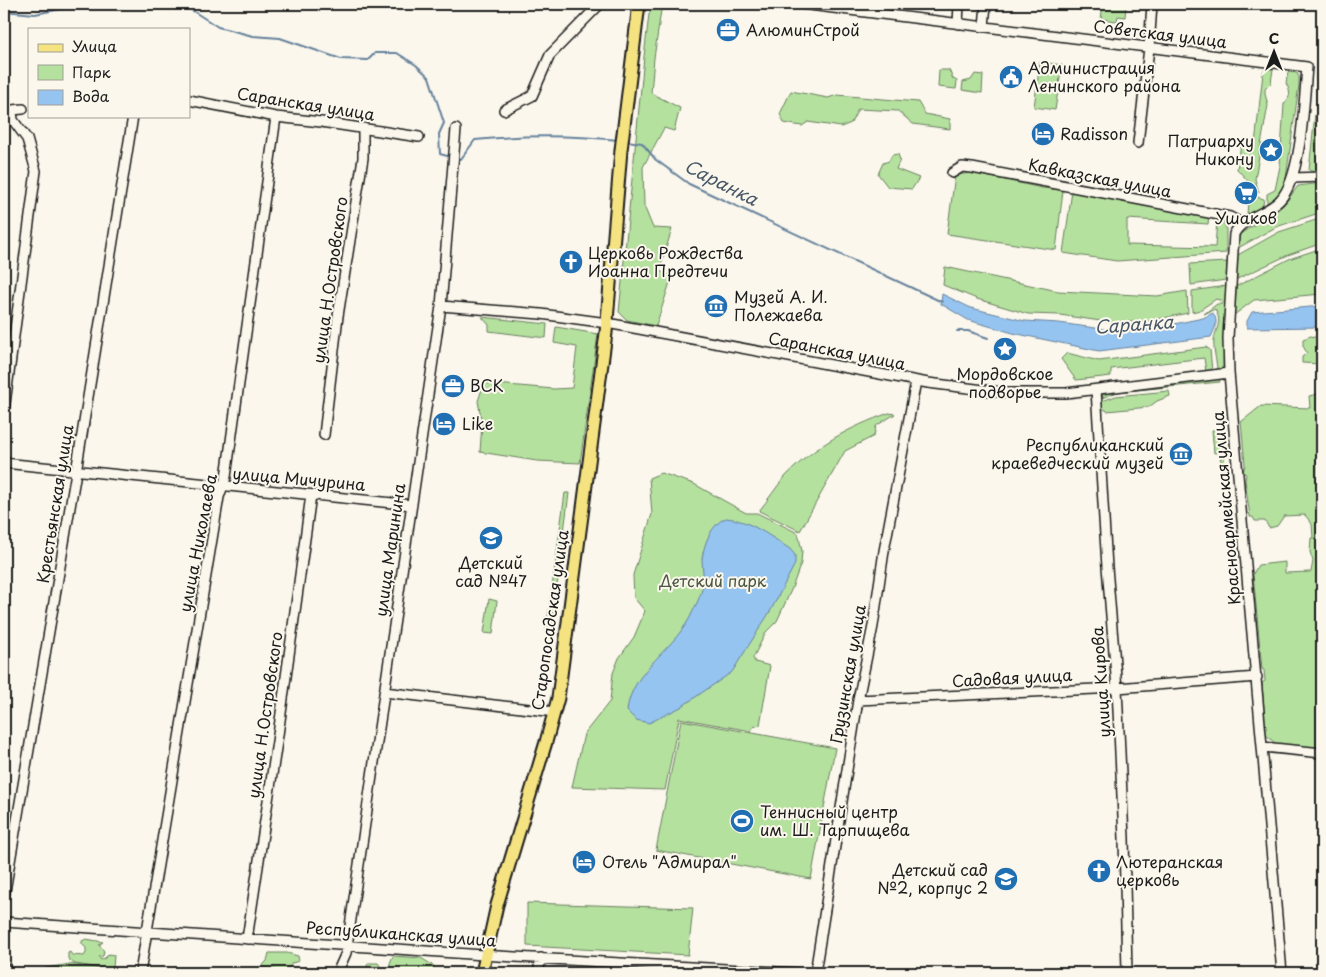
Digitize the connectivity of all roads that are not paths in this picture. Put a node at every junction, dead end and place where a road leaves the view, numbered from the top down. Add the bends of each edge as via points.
1 (600, 4) edge
2 (801, 4) edge
3 (959, 4) edge
4 (986, 4) edge
5 (1152, 4) edge
6 (638, 7) edge
7 (958, 24) junction
8 (984, 27) junction
9 (1149, 48) junction
10 (190, 100) edge
11 (23, 109) dead end
12 (504, 110) dead end
13 (276, 117) junction
14 (133, 118) edge
15 (363, 128) junction
16 (456, 129) dead end
17 (419, 137) dead end
18 (1138, 143) dead end
19 (952, 173) dead end
20 (1322, 177) edge
21 (1293, 178) junction
22 (1243, 224) junction
23 (441, 306) junction
24 (607, 323) junction
25 (1229, 373) junction
26 (916, 380) junction
27 (1096, 390) junction
28 (4, 411) edge
29 (324, 435) dead end
30 (4, 463) edge
31 (76, 472) junction
32 (222, 487) junction
33 (311, 495) junction
34 (412, 505) junction
35 (1257, 677) junction
36 (1117, 688) junction
37 (384, 692) junction
38 (858, 700) junction
39 (555, 712) junction
40 (1263, 747) junction
41 (1322, 753) edge
42 (4, 897) edge
43 (4, 922) edge
44 (147, 932) junction
45 (247, 939) junction
46 (347, 945) junction
47 (485, 954) junction
48 (541, 958) junction
49 (4, 967) edge
50 (698, 970) edge
51 (6, 973) edge
52 (140, 973) edge
53 (338, 973) edge
54 (482, 973) edge
55 (538, 973) edge
56 (796, 973) edge
57 (815, 973) edge
58 (1127, 973) edge
59 (1282, 973) edge

1 - 12 street via 550,55 532,96
2 - 7 street, Советская улица
3 - 7 street
4 - 8 street
5 - 9 street
6 - 24 main road, Старопосадская улица via 621,150
7 - 8 street, Советская улица
8 - 9 street, Советская улица
9 - 18 street
9 - 21 street, Советская улица via 1307,67
10 - 13 street, Саранская улица
11 - 28 street via 12,110 13,120 27,139 36,171
13 - 15 street, Саранская улица
13 - 32 street, улица Николаева
14 - 31 street, Крестьянская улица
15 - 17 street, Саранская улица
15 - 29 street, улица Н.Островского via 363,158 338,316
16 - 23 street, улица Маринина
19 - 22 street, Кавказская улица via 962,167 972,168 1230,217
20 - 21 street
21 - 22 street via 1280,200
22 - 25 street, Красноармейская улица via 1233,239
23 - 24 street, Саранская улица
23 - 34 street, улица Маринина
24 - 26 street, Саранская улица
24 - 39 main road, Старопосадская улица
25 - 27 street, Саранская улица
25 - 35 street, Красноармейская улица
26 - 27 street, Саранская улица via 1008,393
26 - 38 street, Грузинская улица
27 - 36 street, улица Кирова
30 - 31 street, улица Мичурина
31 - 32 street, улица Мичурина
31 - 42 street, Крестьянская улица
32 - 33 street, улица Мичурина
32 - 44 street, улица Николаева
33 - 34 street, улица Мичурина
33 - 45 street, улица Н.Островского
34 - 37 street, улица Маринина
35 - 36 street, Садовая улица
35 - 40 street, Красноармейская улица
36 - 38 street, Садовая улица
36 - 58 street, улица Кирова
37 - 39 street
37 - 46 street, улица Маринина
38 - 57 street, Грузинская улица
39 - 47 main road, Старопосадская улица
40 - 41 street
40 - 59 street, Красноармейская улица
43 - 44 street, Республиканская улица
44 - 45 street, Республиканская улица
44 - 52 street, улица Николаева
45 - 46 street, Республиканская улица
46 - 47 street, Республиканская улица
46 - 53 street, улица Маринина
47 - 48 street, Республиканская улица
47 - 54 main road, Старопосадская улица
48 - 50 street, Республиканская улица
48 - 55 street
49 - 51 street
50 - 56 street, Республиканская улица

